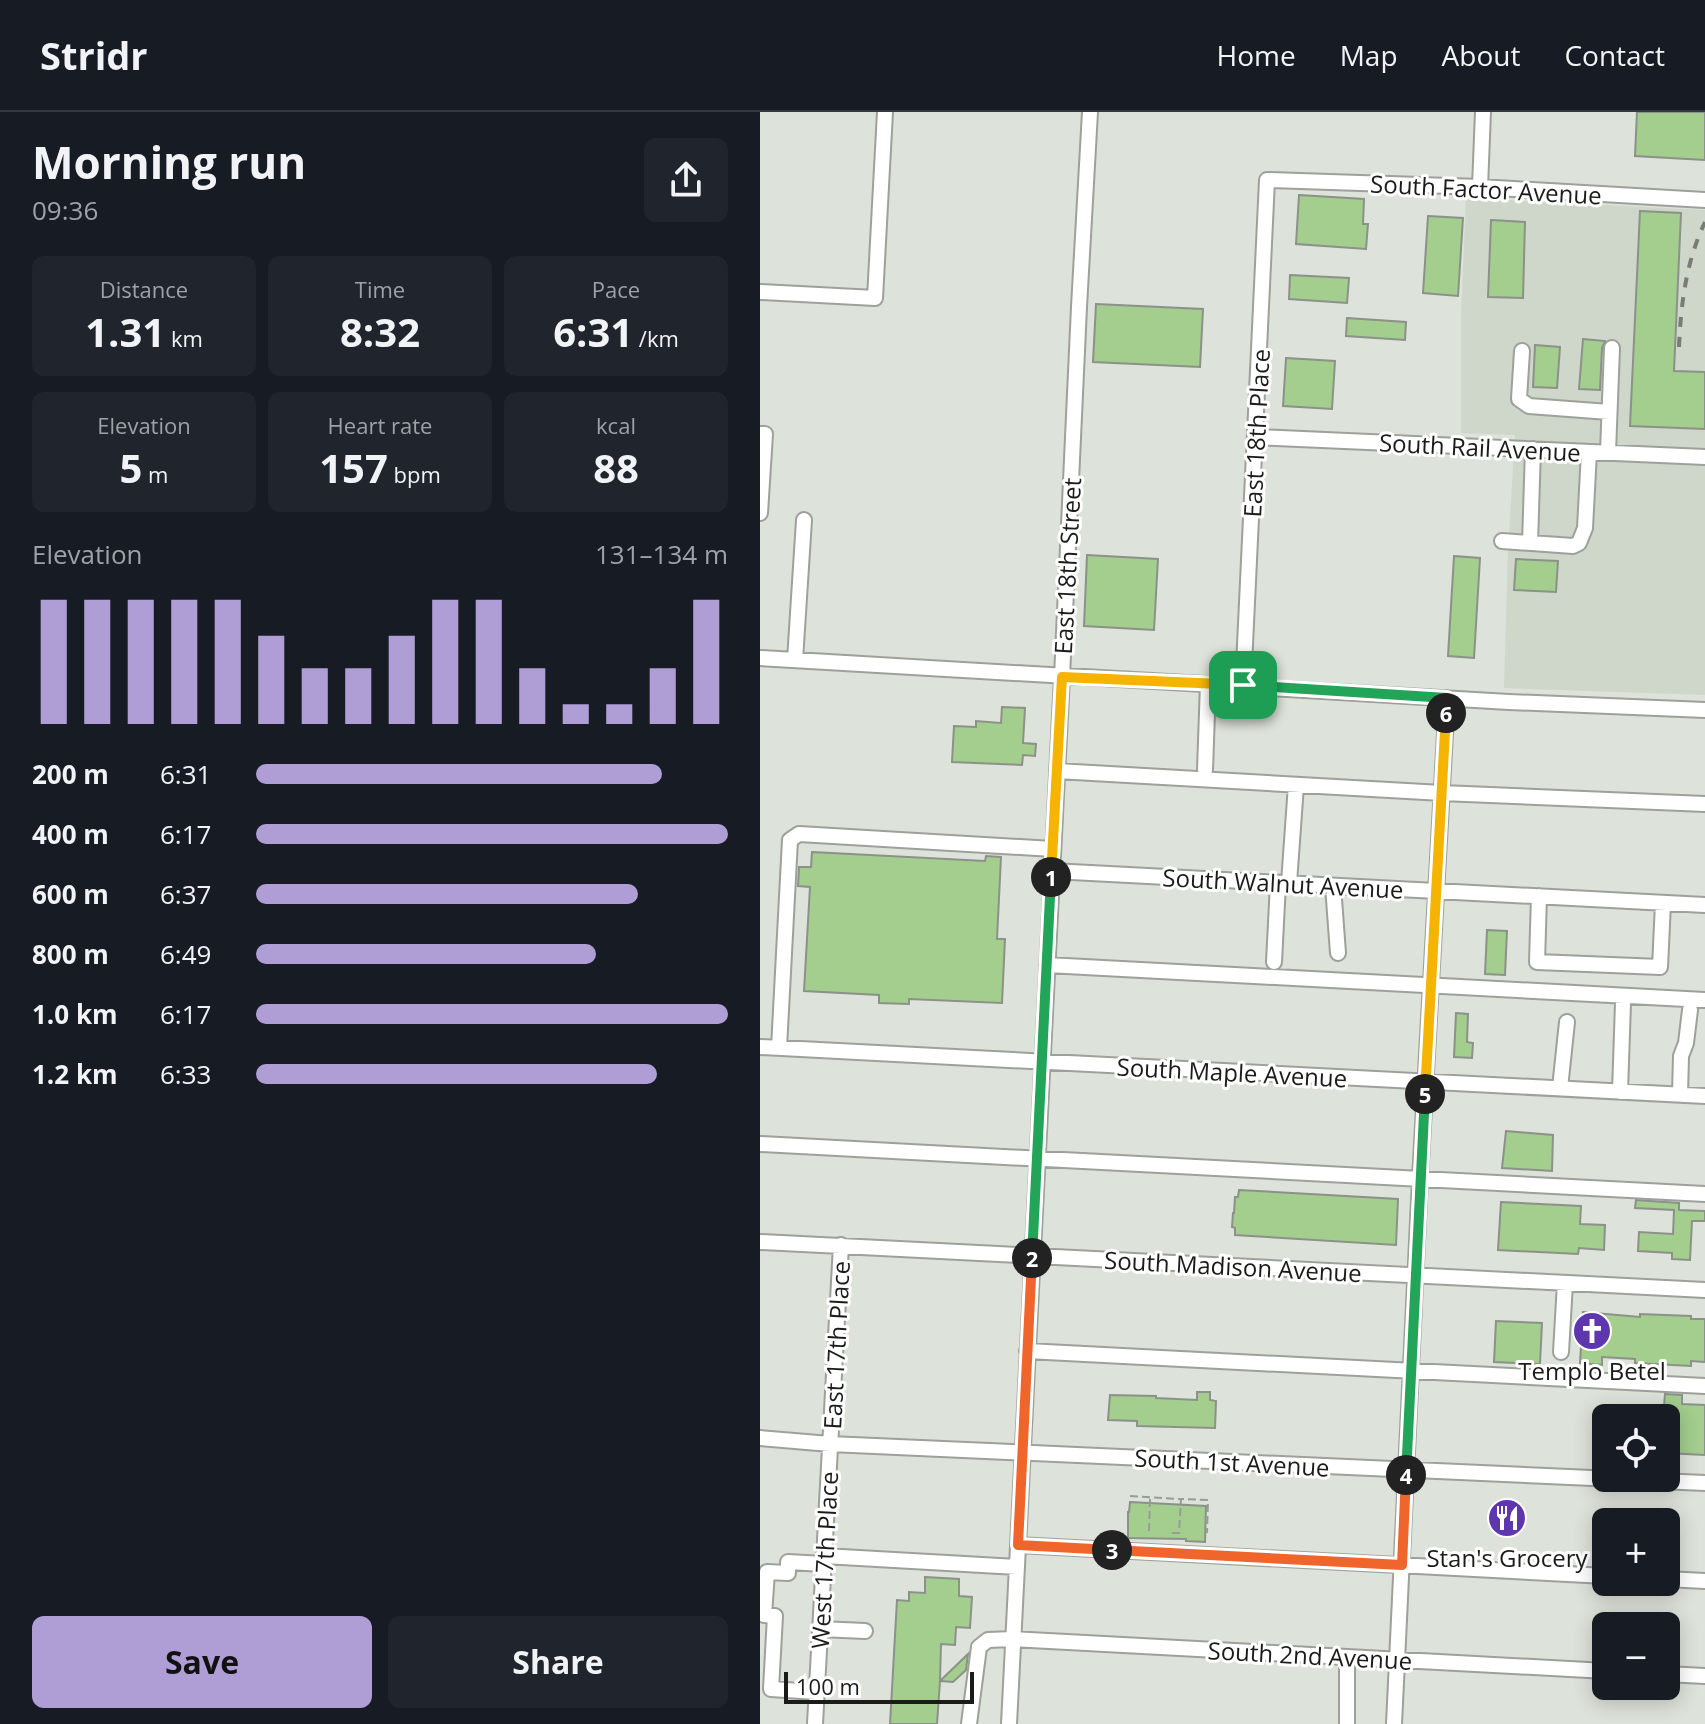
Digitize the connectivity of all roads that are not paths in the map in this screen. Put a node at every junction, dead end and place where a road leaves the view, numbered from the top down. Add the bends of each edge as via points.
1 (885, 112) edge
2 (1090, 112) edge
3 (1483, 112) edge
4 (1267, 180) joint
5 (1480, 187) junction
6 (1705, 200) edge
7 (760, 292) edge
8 (1612, 348) dead end
9 (1522, 351) dead end
10 (1609, 412) junction
11 (760, 434) edge
12 (1256, 437) junction
13 (1533, 449) junction
14 (1589, 452) junction
15 (1608, 452) junction
16 (1705, 457) edge
17 (762, 467) edge
18 (760, 513) edge
19 (804, 520) dead end
20 (1502, 541) dead end
21 (1530, 543) junction
22 (760, 658) edge
23 (795, 660) junction
24 (1062, 677) junction
25 (1208, 684) junction
26 (1243, 685) junction
27 (1447, 698) junction
28 (1208, 707) junction
29 (1705, 710) edge
30 (1205, 770) dead end
31 (1057, 771) junction
32 (1296, 785) junction
33 (1442, 793) junction
34 (1705, 804) edge
35 (1053, 849) junction
36 (1052, 871) junction
37 (1284, 883) junction
38 (1333, 886) junction
39 (1436, 890) junction
40 (1539, 896) junction
41 (1663, 903) junction
42 (1705, 905) edge
43 (1338, 953) dead end
44 (1274, 962) dead end
45 (1047, 965) junction
46 (1430, 986) junction
47 (1705, 1000) edge
48 (1623, 1003) dead end
49 (1690, 1010) dead end
50 (1567, 1022) dead end
51 (760, 1047) edge
52 (779, 1048) junction
53 (1042, 1062) junction
54 (1425, 1082) junction
55 (1560, 1088) junction
56 (1620, 1092) junction
57 (1680, 1095) junction
58 (1705, 1096) edge
59 (760, 1144) edge
60 (1037, 1159) junction
61 (1420, 1179) junction
62 (1705, 1194) edge
63 (760, 1242) edge
64 (841, 1245) junction
65 (1032, 1256) junction
66 (1415, 1275) junction
67 (1565, 1283) junction
68 (1705, 1290) edge
69 (1027, 1351) junction
70 (1561, 1352) dead end
71 (1411, 1371) junction
72 (1705, 1386) edge
73 (760, 1438) edge
74 (830, 1444) junction
75 (1023, 1452) junction
76 (1406, 1470) junction
77 (1705, 1483) edge
78 (1018, 1545) junction
79 (824, 1560) junction
80 (1402, 1565) junction
81 (1017, 1567) junction
82 (1592, 1575) edge
83 (1680, 1580) edge
84 (1705, 1581) edge
85 (820, 1629) junction
86 (865, 1631) dead end
87 (1013, 1639) junction
88 (1347, 1657) junction
89 (1397, 1660) junction
90 (1592, 1670) edge
91 (1680, 1675) edge
92 (1705, 1676) edge
93 (816, 1692) junction
94 (815, 1724) edge
95 (969, 1724) edge
96 (1009, 1724) edge
97 (1347, 1724) edge
98 (1394, 1724) edge

1 - 7 street via 875,298
2 - 24 street, East 18th Street
3 - 5 street
4 - 5 street, South Factor Avenue
4 - 12 street, East 18th Place
5 - 6 street, South Factor Avenue
8 - 10 street
9 - 10 street via 1519,399 1529,406
10 - 15 street
11 - 17 street via 765,434
12 - 13 street, South Rail Avenue
12 - 26 street, East 18th Place
13 - 14 street, South Rail Avenue
13 - 21 street
14 - 15 street, South Rail Avenue
14 - 21 street via 1585,528 1579,543
15 - 16 street, South Rail Avenue
17 - 18 street
19 - 23 street
20 - 21 street
22 - 23 street
23 - 24 street
24 - 25 street
24 - 31 street, East 18th Street
25 - 26 street
25 - 28 street
26 - 27 street
26 - 28 street via 1242,708
27 - 29 street
27 - 33 street
28 - 30 street
31 - 32 street
31 - 35 street, East 18th Street
32 - 33 street
32 - 37 street
33 - 34 street
33 - 39 street
35 - 36 street, East 18th Street
35 - 52 street via 799,834 790,840
36 - 37 street, South Walnut Avenue
36 - 45 street, East 18th Street
37 - 38 street, South Walnut Avenue
37 - 44 street
38 - 39 street, South Walnut Avenue
38 - 43 street
39 - 40 street, South Walnut Avenue
39 - 46 street
40 - 41 street, South Walnut Avenue
40 - 41 street via 1537,962 1660,967
41 - 42 street, South Walnut Avenue
45 - 46 street
45 - 53 street, East 18th Street
46 - 47 street
46 - 54 street
48 - 56 street
49 - 57 street
50 - 55 street
51 - 52 street, South Maple Avenue
52 - 53 street, South Maple Avenue
53 - 54 street, South Maple Avenue
53 - 60 street, East 18th Street
54 - 55 street, South Maple Avenue
54 - 61 street
55 - 56 street, South Maple Avenue
56 - 57 street, South Maple Avenue
57 - 58 street, South Maple Avenue
59 - 60 street
60 - 61 street
60 - 65 street, East 18th Street
61 - 62 street
61 - 66 street
63 - 64 street, South Madison Avenue
64 - 65 street, South Madison Avenue
64 - 74 street, East 17th Place
65 - 66 street, South Madison Avenue
65 - 69 street, East 18th Street
66 - 67 street, South Madison Avenue
66 - 71 street
67 - 68 street, South Madison Avenue
67 - 70 street
69 - 71 street
69 - 75 street, East 18th Street
71 - 72 street
71 - 76 street
73 - 74 street, South 1st Avenue
74 - 75 street, South 1st Avenue
74 - 79 street, West 17th Place
75 - 76 street, South 1st Avenue
75 - 78 street, East 18th Street
76 - 77 street, South 1st Avenue
76 - 80 street
78 - 80 street
78 - 81 street, East 18th Street
79 - 81 street
79 - 85 street, West 17th Place
79 - 93 street via 788,1562 788,1573 767,1572 764,1615 775,1616 771,1689
80 - 82 street
80 - 89 street
81 - 87 street, East 18th Street
83 - 84 street
85 - 86 street
85 - 93 street, West 17th Place
87 - 88 street, South 2nd Avenue
87 - 95 street via 988,1640 979,1647
87 - 96 street, East 18th Street
88 - 89 street, South 2nd Avenue
88 - 97 street
89 - 90 street, South 2nd Avenue
89 - 98 street
91 - 92 street
93 - 94 street, West 17th Place

